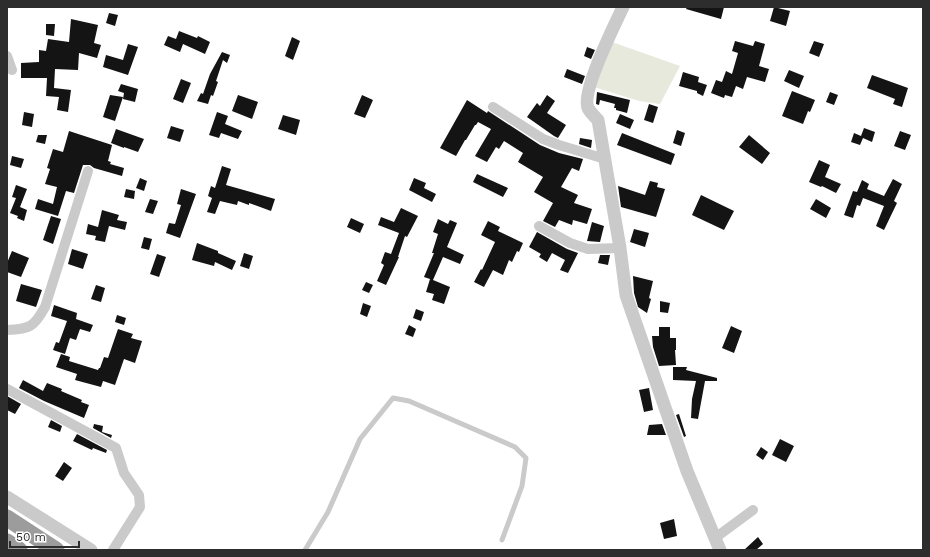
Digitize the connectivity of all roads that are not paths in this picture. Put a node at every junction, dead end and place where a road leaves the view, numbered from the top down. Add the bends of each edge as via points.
1 (623, 7) edge
2 (7, 56) edge
3 (12, 70) dead end
4 (492, 107) dead end
5 (605, 158) junction
6 (88, 171) dead end
7 (539, 226) dead end
8 (620, 248) junction
9 (7, 330) edge
10 (7, 389) edge
11 (7, 497) edge
12 (753, 510) dead end
13 (7, 518) edge
14 (502, 540) dead end
15 (7, 542) edge
16 (718, 544) edge
17 (19, 550) edge
18 (56, 550) edge
19 (91, 550) edge
20 (113, 550) edge
21 (306, 550) edge

1 - 5 street via 588,93 588,108 598,120
2 - 3 street
4 - 5 street via 543,139 559,146
5 - 8 street
6 - 9 street via 45,307 38,320 26,329
7 - 8 street via 570,243 588,249
8 - 16 street via 626,295 687,471
10 - 20 street via 116,448 124,473 139,495 140,507
11 - 19 street
12 - 16 street
13 - 18 highway
14 - 21 lane via 522,486 526,458 515,447 409,401 393,398 360,439 328,512
15 - 17 highway

